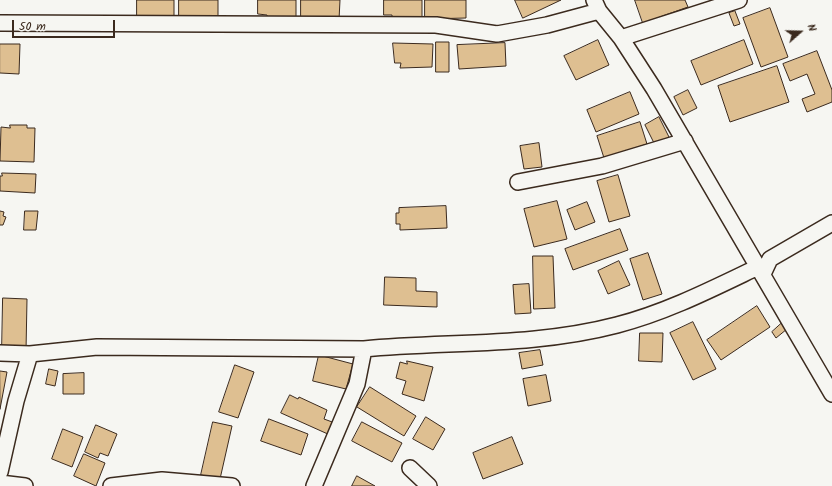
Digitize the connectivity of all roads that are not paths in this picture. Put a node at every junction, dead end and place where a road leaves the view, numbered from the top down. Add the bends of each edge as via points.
1 (739, 0) edge
2 (597, 5) edge
3 (0, 23) edge
4 (621, 38) junction
5 (685, 141) junction
6 (518, 182) dead end
7 (832, 223) edge
8 (760, 271) junction
9 (364, 349) junction
10 (0, 353) edge
11 (30, 354) junction
12 (832, 394) edge
13 (410, 468) dead end
14 (0, 472) edge
15 (0, 483) edge
16 (25, 486) edge
17 (111, 486) edge
18 (232, 486) edge
19 (314, 486) edge
20 (429, 486) edge

1 - 4 street
2 - 3 street via 547,26 497,34 436,24
2 - 4 street
4 - 5 street
5 - 6 street via 602,166
5 - 8 street
7 - 8 street via 770,259
8 - 9 street via 617,325 518,342
8 - 12 street
9 - 11 street via 97,347
9 - 19 street via 357,384
10 - 11 street
11 - 14 street
13 - 20 street
15 - 16 street
17 - 18 street via 162,480

